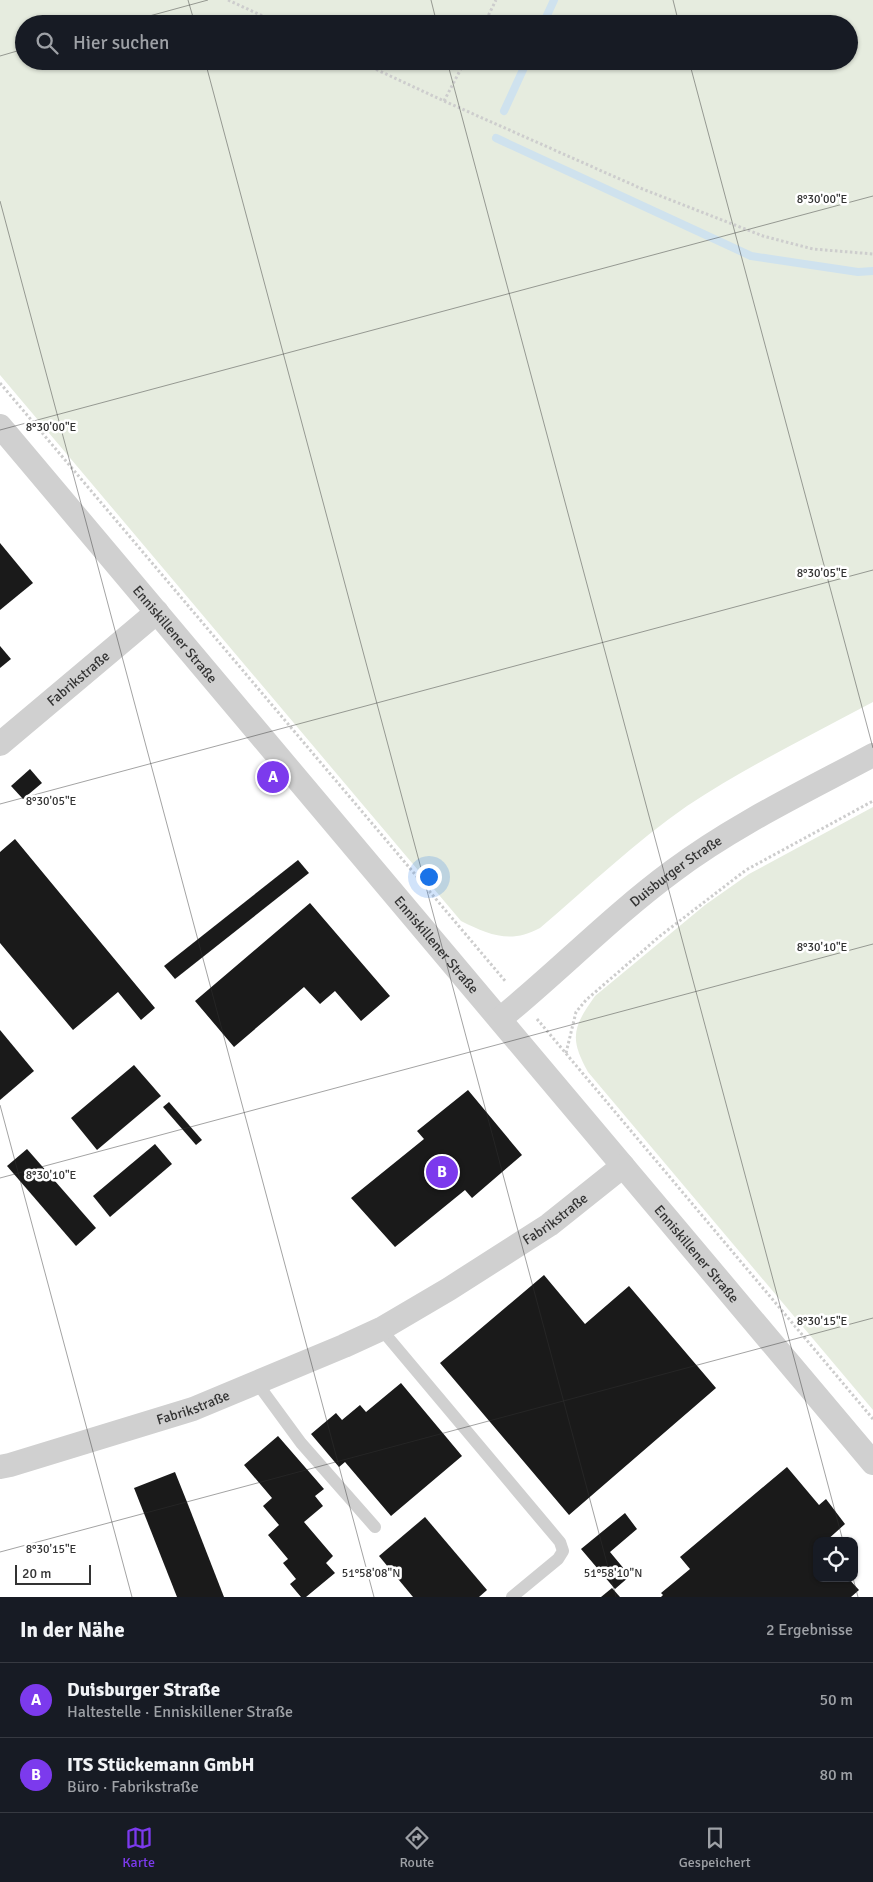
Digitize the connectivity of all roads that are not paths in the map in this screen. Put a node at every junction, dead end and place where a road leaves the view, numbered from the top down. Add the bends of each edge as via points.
1 (0, 426) edge
2 (157, 612) junction
3 (0, 744) edge
4 (873, 755) edge
5 (500, 1019) junction
6 (623, 1166) junction
7 (381, 1329) junction
8 (257, 1383) junction
9 (873, 1463) edge
10 (0, 1467) edge
11 (375, 1527) dead end
12 (512, 1597) edge

1 - 2 street, Enniskillener Straße
2 - 3 street, Fabrikstraße
2 - 5 street, Enniskillener Straße
4 - 5 street, Duisburger Straße via 746,824 673,870
5 - 6 street, Enniskillener Straße
6 - 7 street, Fabrikstraße via 549,1225
6 - 9 street, Enniskillener Straße
7 - 8 street, Fabrikstraße
7 - 12 lane via 560,1542 563,1551 558,1559
8 - 10 street, Fabrikstraße via 170,1417
8 - 11 lane via 301,1443

